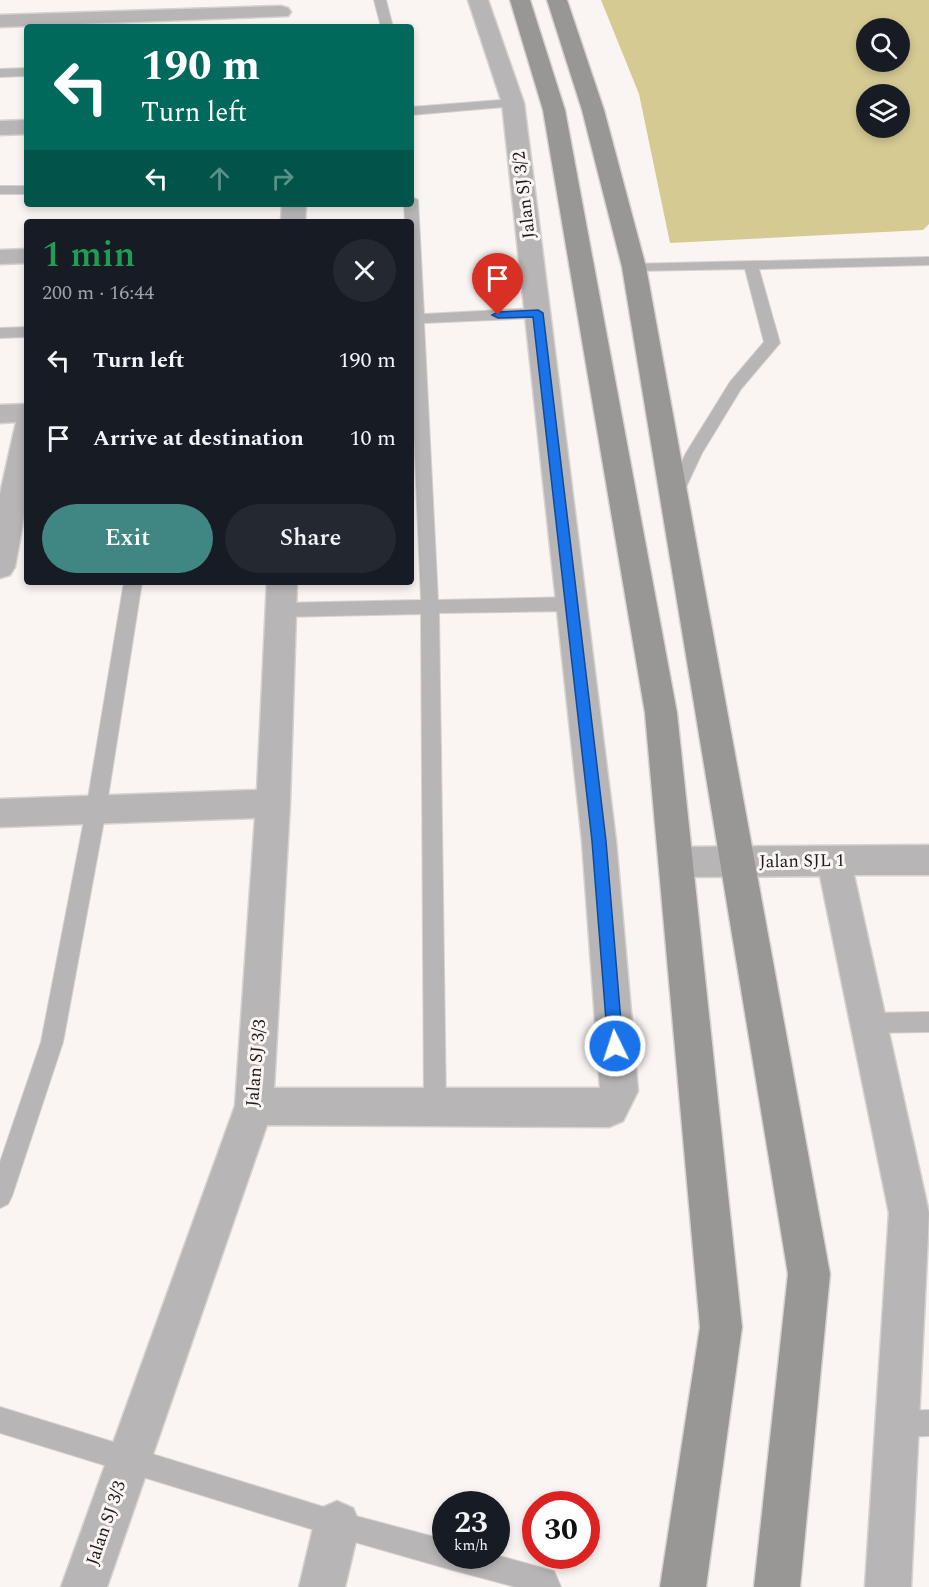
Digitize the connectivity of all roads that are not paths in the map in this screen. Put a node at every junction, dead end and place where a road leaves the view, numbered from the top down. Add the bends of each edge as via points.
1 (380, 0) edge
2 (478, 0) edge
3 (520, 0) edge
4 (557, 0) edge
5 (281, 13) edge
6 (0, 21) edge
7 (386, 24) edge
8 (24, 72) edge
9 (0, 73) edge
10 (513, 103) junction
11 (414, 111) edge
12 (24, 127) edge
13 (0, 128) edge
14 (0, 190) edge
15 (24, 190) edge
16 (24, 256) edge
17 (0, 257) edge
18 (929, 261) edge
19 (751, 265) junction
20 (634, 267) junction
21 (538, 313) junction
22 (414, 318) edge
23 (24, 332) edge
24 (0, 333) edge
25 (24, 413) edge
26 (0, 414) edge
27 (24, 443) edge
28 (674, 496) junction
29 (0, 567) edge
30 (133, 585) edge
31 (281, 596) edge
32 (572, 604) junction
33 (430, 607) junction
34 (273, 803) junction
35 (96, 810) junction
36 (0, 813) edge
37 (929, 860) edge
38 (834, 861) junction
39 (676, 862) junction
40 (737, 862) junction
41 (929, 1022) edge
42 (868, 1023) junction
43 (254, 1106) junction
44 (435, 1107) junction
45 (0, 1196) edge
46 (919, 1213) edge
47 (0, 1419) edge
48 (913, 1424) edge
49 (129, 1459) junction
50 (337, 1524) junction
51 (432, 1550) edge
52 (500, 1569) edge
53 (84, 1587) edge
54 (322, 1587) edge
55 (547, 1587) edge
56 (683, 1587) edge
57 (777, 1587) edge
58 (888, 1587) edge

1 - 7 lane
2 - 10 street, Jalan SJ 3/2
3 - 39 street via 554,110 661,713
4 - 20 street via 593,110
5 - 6 street
8 - 9 lane
10 - 11 lane
10 - 21 street, Jalan SJ 3/2
12 - 13 street
14 - 15 lane
16 - 17 street
18 - 19 lane
19 - 20 lane
19 - 28 lane via 772,343 735,386 694,453
20 - 28 street
21 - 22 lane
21 - 32 street, Jalan SJ 3/2
22 - 33 lane
23 - 24 lane
25 - 26 street
27 - 29 street
28 - 40 street
30 - 35 lane
31 - 33 lane
31 - 34 street, Jalan SJ 3/3
32 - 33 lane
32 - 44 street, Jalan SJ 3/2 via 599,841 619,1091 609,1108
33 - 44 lane
34 - 35 street
34 - 43 street, Jalan SJ 3/3
35 - 36 street
35 - 45 lane via 52,1042
37 - 38 street, Jalan SJL 1
38 - 40 street, Jalan SJL 1
38 - 42 street
39 - 40 street, Jalan SJL 1
39 - 56 street via 721,1327
40 - 57 street via 809,1274
41 - 42 lane
42 - 46 street
43 - 44 street
43 - 49 street, Jalan SJ 3/3
46 - 48 street
47 - 49 lane
48 - 58 street
49 - 50 lane
49 - 53 street, Jalan SJ 3/3
50 - 51 lane
50 - 54 street
52 - 55 lane via 544,1581

